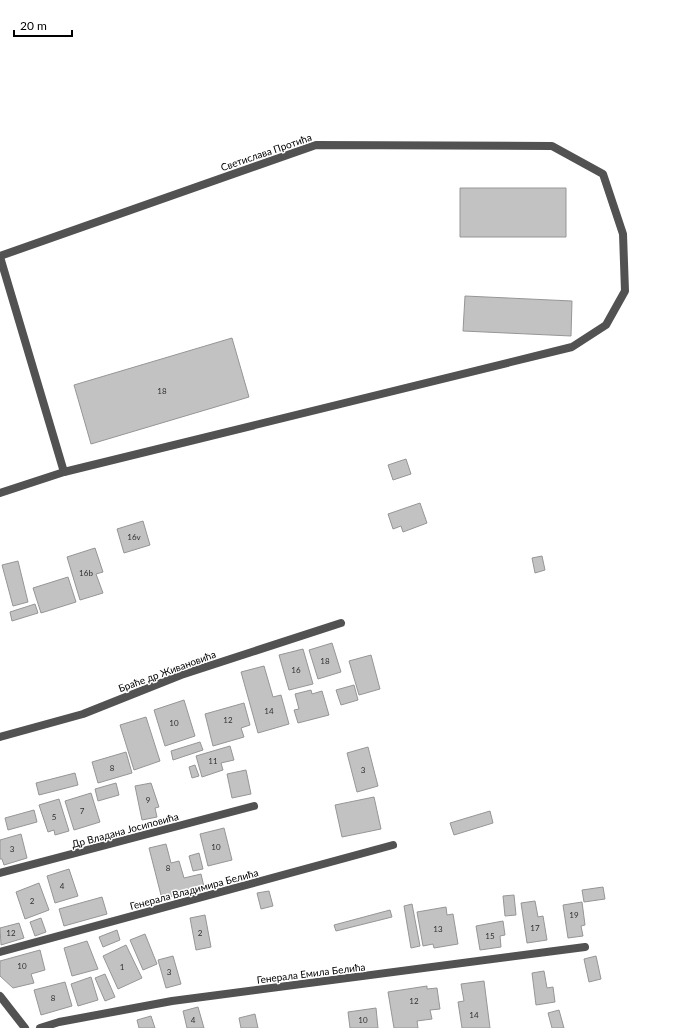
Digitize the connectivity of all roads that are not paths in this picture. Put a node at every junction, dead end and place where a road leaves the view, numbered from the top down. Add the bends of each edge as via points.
1 (0, 256) edge
2 (64, 472) junction
3 (0, 493) edge
4 (341, 623) dead end
5 (0, 737) edge
6 (254, 806) dead end
7 (393, 845) dead end
8 (0, 873) edge
9 (585, 947) dead end
10 (0, 952) edge
11 (0, 996) edge
12 (25, 1028) edge
13 (40, 1028) edge

1 - 2 street
1 - 2 street, Светислава Протића via 316,144 552,146 603,174 623,234 624,291 606,326 572,347
2 - 3 street
4 - 5 street, Браће др Живановића via 181,675 83,714
6 - 8 street, Др Владана Јосиповића
7 - 10 street, Генерала Владимира Белића
9 - 13 street, Генерала Емила Белића via 172,1001 59,1022
11 - 12 street

